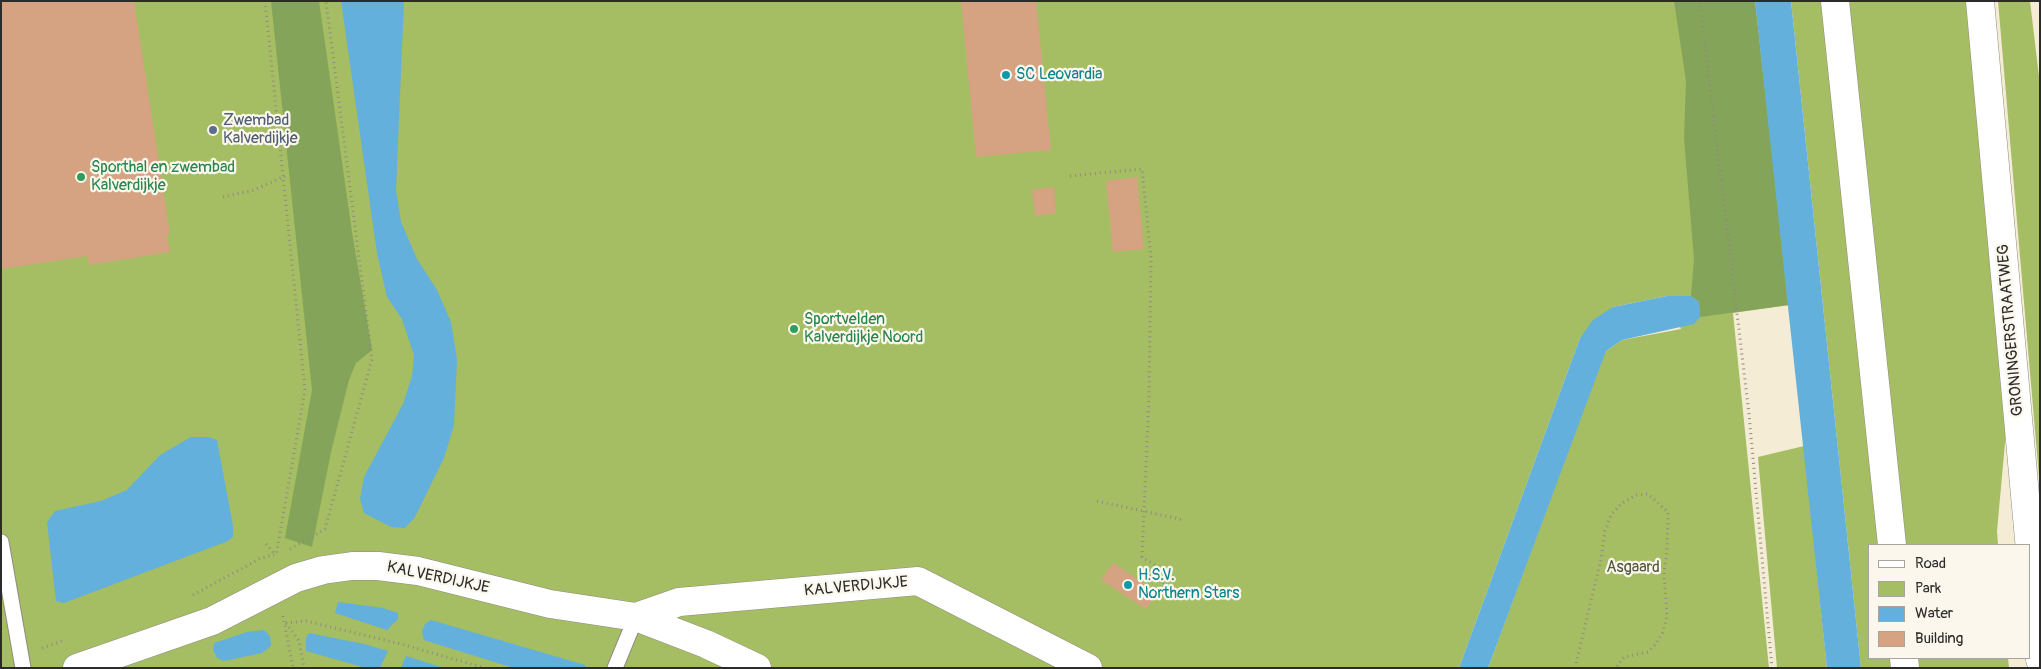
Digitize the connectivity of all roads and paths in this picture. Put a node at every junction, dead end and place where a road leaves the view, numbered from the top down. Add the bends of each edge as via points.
1 (264, 1) edge
2 (326, 1) edge
3 (1700, 1) edge
4 (1835, 1) edge
5 (1980, 1) edge
6 (284, 176) junction
7 (1070, 176) dead end
8 (223, 197) dead end
9 (1097, 502) dead end
10 (1144, 512) junction
11 (1184, 520) dead end
12 (1, 542) edge
13 (266, 544) dead end
14 (1892, 544) edge
15 (2029, 544) edge
16 (287, 554) dead end
17 (276, 555) junction
18 (2031, 561) edge
19 (1173, 594) dead end
20 (190, 596) dead end
21 (636, 617) junction
22 (286, 623) junction
23 (65, 640) dead end
24 (2040, 660) edge
25 (21, 662) edge
26 (77, 668) edge
27 (293, 668) edge
28 (304, 668) edge
29 (485, 668) edge
30 (615, 668) edge
31 (757, 668) edge
32 (1088, 668) edge
33 (1575, 668) edge
34 (1616, 668) edge
35 (1772, 668) edge
36 (2038, 668) edge

1 - 6 path
2 - 16 path via 372,360 325,529 294,545
3 - 35 path via 1749,414
4 - 14 street
5 - 15 street, GRONINGERSTRAATWEG
6 - 8 path via 254,190
6 - 17 path via 305,390
7 - 10 path via 1142,169 1151,257
9 - 10 path
10 - 11 path
10 - 19 path via 1142,557 1170,574 1162,587
12 - 25 lane
13 - 17 path
17 - 20 path via 261,558
18 - 24 street, GRONINGERSTRAATWEG
21 - 26 street, KALVERDIJKJE via 550,604 418,571 352,566 296,578 212,621
21 - 30 lane
21 - 31 street, KALVERDIJKJE
21 - 32 street, KALVERDIJKJE via 679,602 918,581
22 - 27 path
22 - 28 path via 299,641
22 - 29 path via 306,621
23 - 25 path
24 - 36 lane
33 - 34 path via 1611,515 1636,495 1648,494 1668,512 1664,572 1667,616 1656,644 1648,652 1624,657

